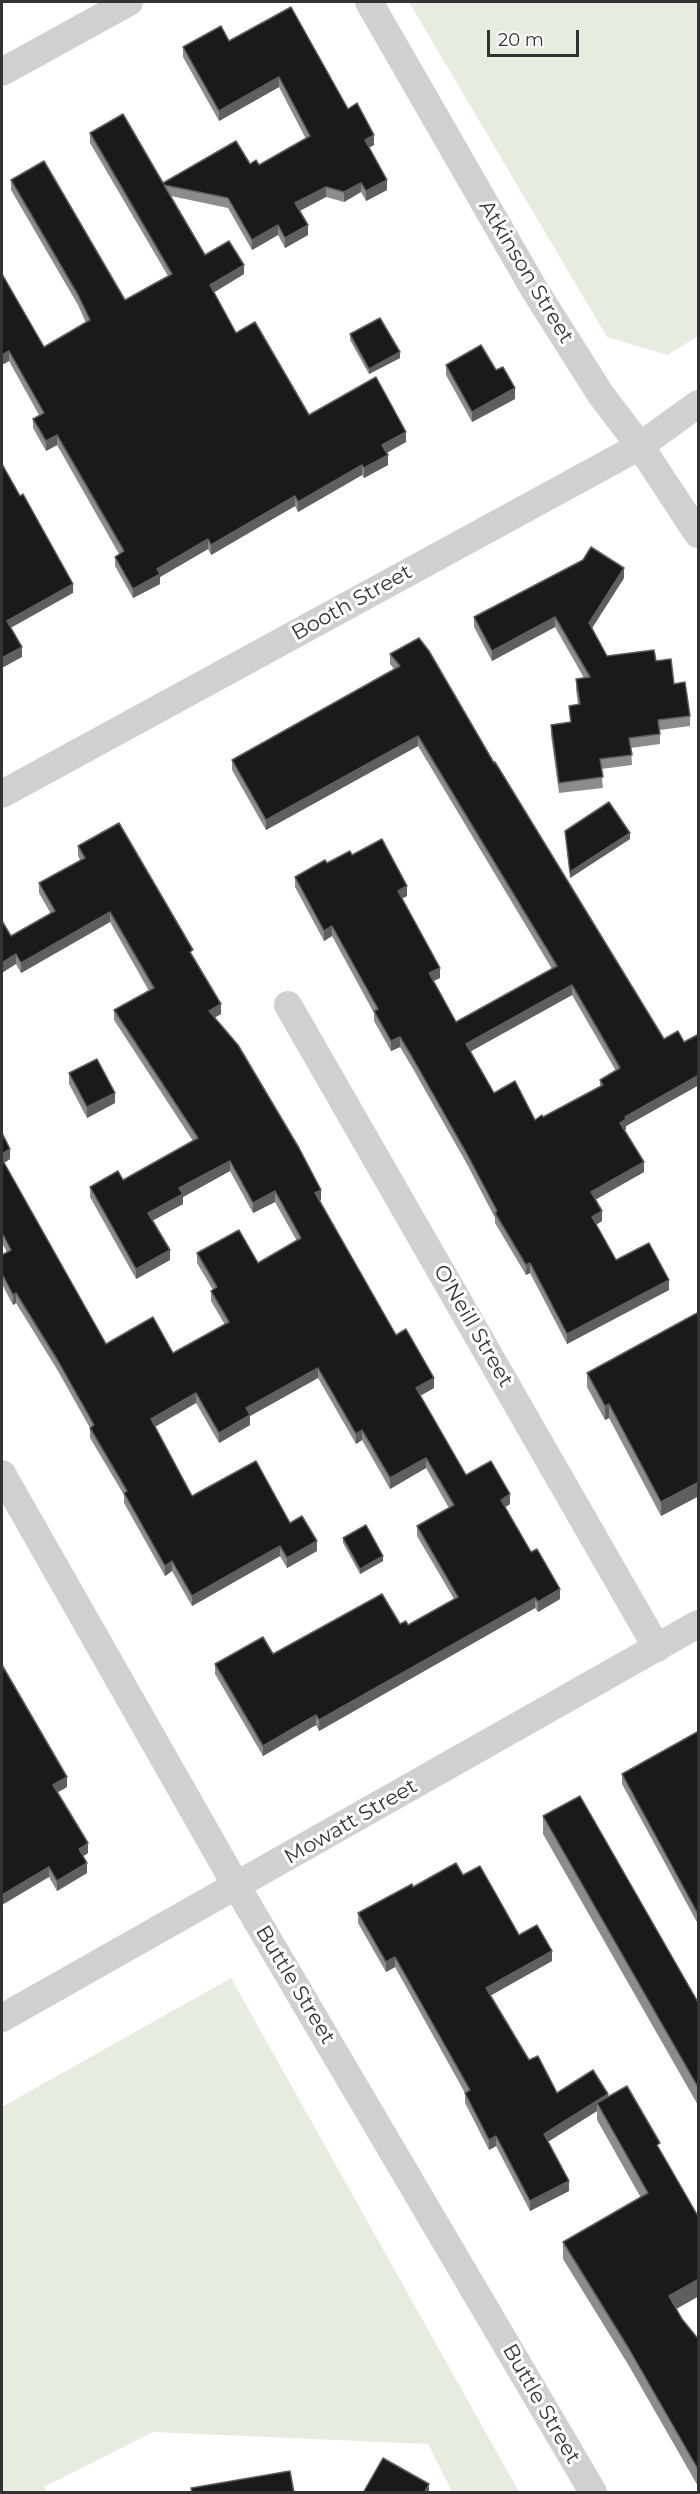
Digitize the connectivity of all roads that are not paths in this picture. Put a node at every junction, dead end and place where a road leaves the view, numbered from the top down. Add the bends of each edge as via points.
1 (129, 2) edge
2 (369, 2) edge
3 (2, 72) edge
4 (699, 404) edge
5 (640, 446) junction
6 (699, 534) edge
7 (2, 794) edge
8 (288, 1005) dead end
9 (2, 1474) edge
10 (699, 1624) edge
11 (657, 1648) junction
12 (237, 1887) junction
13 (2, 2018) edge
14 (593, 2493) edge

1 - 3 street
2 - 5 street, Atkinson Street via 534,289
4 - 5 street, Booth Street
5 - 6 street, Atkinson Street
5 - 7 street, Booth Street
8 - 11 street, O'Neill Street
9 - 12 street, Buttle Street
10 - 11 street, Mowatt Street
11 - 12 street, Mowatt Street
12 - 13 street, Mowatt Street
12 - 14 street, Buttle Street

